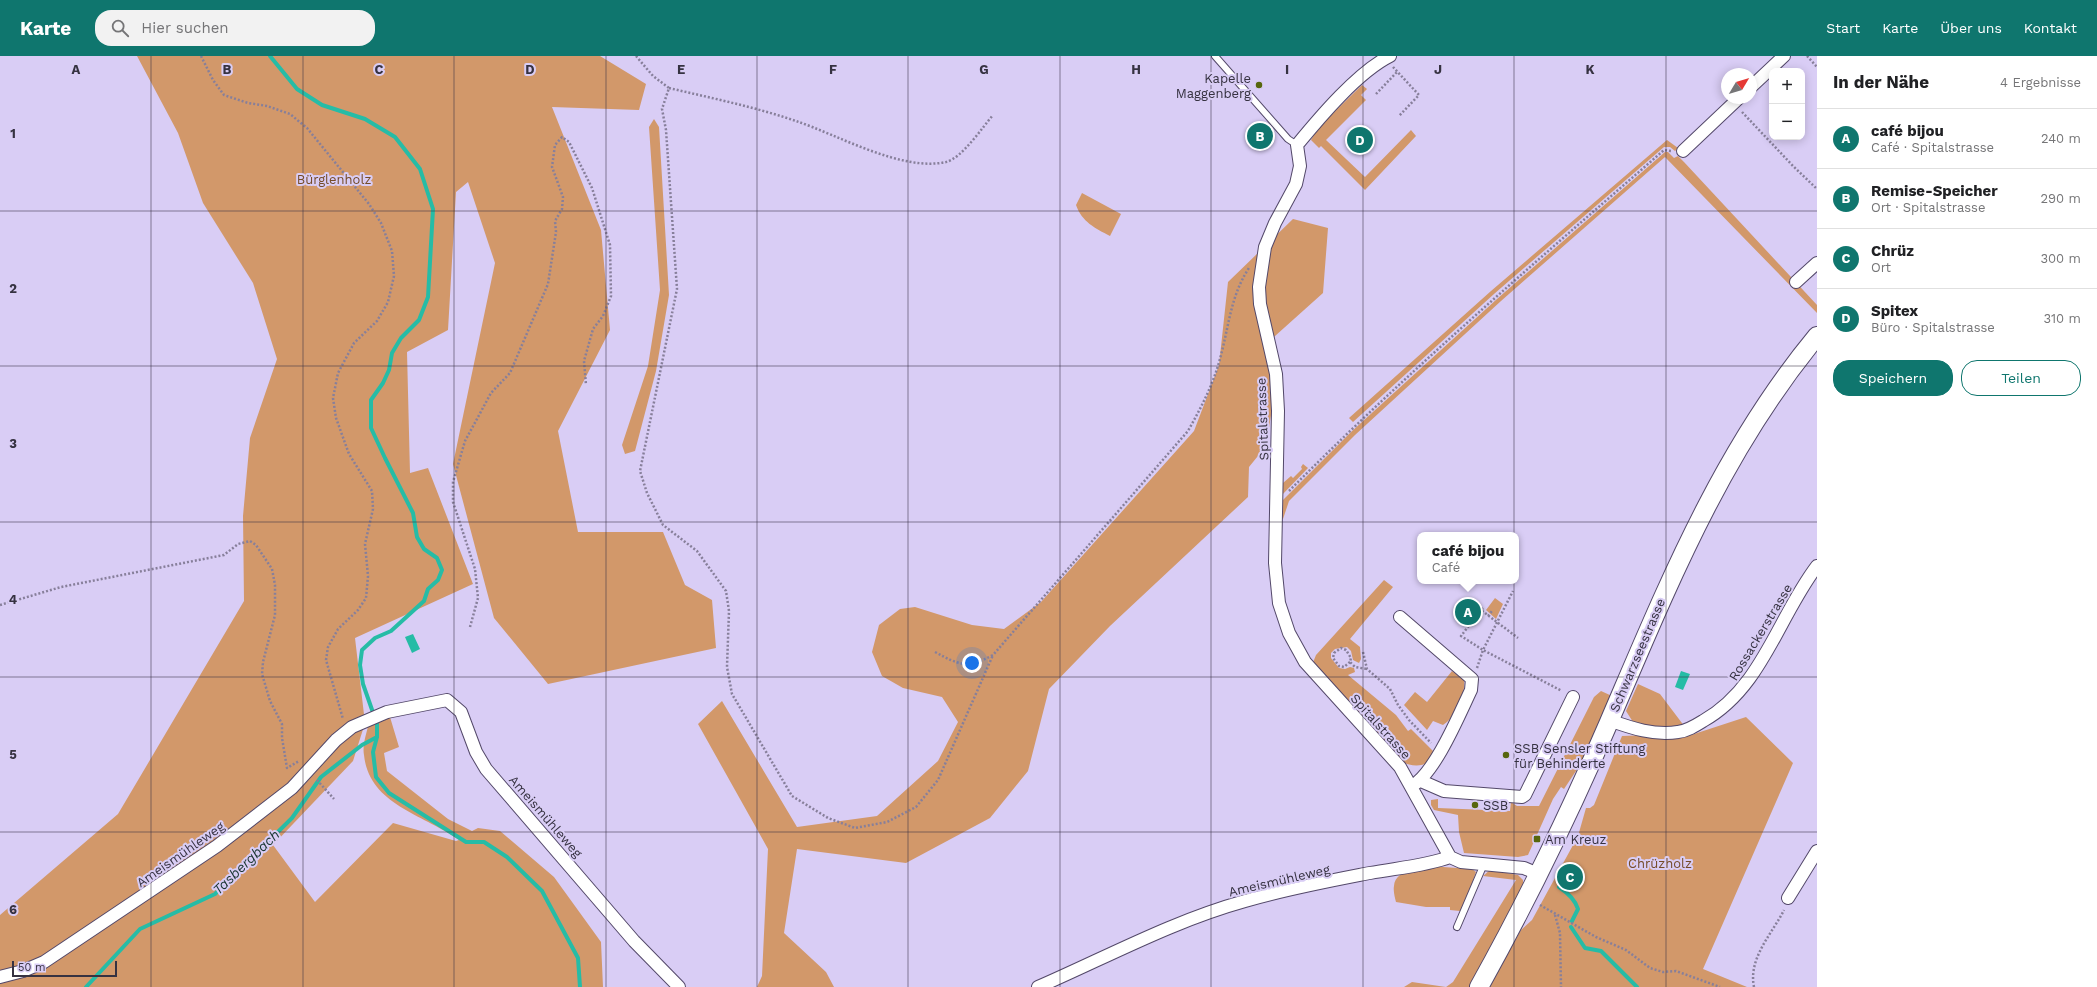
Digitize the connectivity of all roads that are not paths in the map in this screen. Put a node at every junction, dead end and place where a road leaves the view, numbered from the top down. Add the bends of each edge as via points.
1 (1215, 56) edge
2 (1784, 56) edge
3 (1386, 57) edge
4 (1757, 81) edge
5 (1738, 104) edge
6 (1297, 145) junction
7 (1683, 151) road end
8 (1817, 263) edge
9 (1796, 282) dead end
10 (1817, 336) edge
11 (1817, 566) edge
12 (1400, 617) dead end
13 (1573, 697) road end
14 (1609, 720) junction
15 (1416, 783) junction
16 (1817, 851) edge
17 (1450, 857) junction
18 (1484, 864) junction
19 (1538, 874) junction
20 (1788, 898) road end
21 (1457, 927) dead end
22 (0, 977) edge
23 (679, 987) edge
24 (1038, 987) edge
25 (1479, 987) edge

1 - 6 lane via 1288,139
2 - 4 street
3 - 6 street via 1374,64 1341,96
5 - 7 street
6 - 15 street, Spitalstrasse via 1300,166 1296,184 1265,247 1259,287 1260,304 1276,382 1278,418 1275,563 1279,603 1289,633 1315,675
8 - 9 street
10 - 14 main road, Schwarzseestrasse via 1756,419 1719,480 1684,549
11 - 14 street, Rossackerstrasse via 1746,685 1719,712 1685,730 1670,733 1643,730
12 - 15 street via 1472,679 1471,690 1439,752
13 - 15 street via 1522,797 1444,791
14 - 19 main road, Schwarzseestrasse
15 - 17 street, Spitalstrasse
16 - 20 street
17 - 18 street via 1461,862
17 - 24 street, Ameismühleweg via 1281,892 1218,909 1151,935
18 - 19 street via 1524,868
18 - 21 lane
19 - 25 main road, Schwarzseestrasse
22 - 23 street, Ameismühleweg via 44,962 217,846 292,788 336,740 352,727 387,712 447,700 461,712 476,752 486,768 634,941

